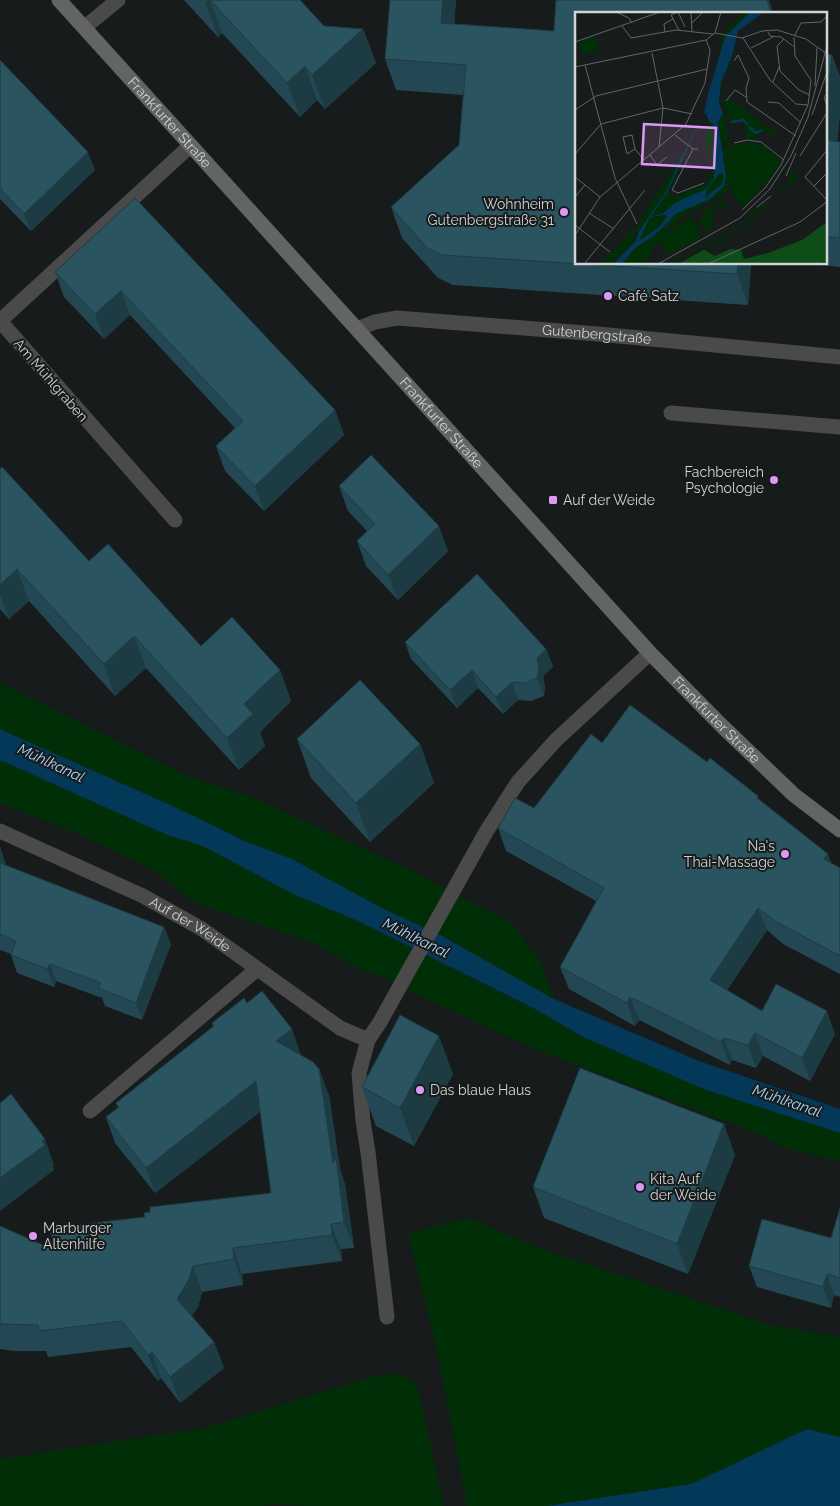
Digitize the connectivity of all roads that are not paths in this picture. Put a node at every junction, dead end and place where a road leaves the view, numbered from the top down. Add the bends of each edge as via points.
1 (59, 0) edge
2 (118, 0) edge
3 (85, 27) junction
4 (190, 146) junction
5 (0, 321) edge
6 (357, 329) junction
7 (840, 357) edge
8 (672, 413) dead end
9 (840, 428) edge
10 (175, 520) dead end
11 (650, 653) junction
12 (840, 830) edge
13 (0, 831) edge
14 (257, 968) junction
15 (368, 1040) junction
16 (90, 1111) dead end
17 (387, 1317) dead end

1 - 3 street, Frankfurter Straße
2 - 3 street
3 - 4 street, Frankfurter Straße
4 - 5 street, Am Mühlgraben
4 - 6 street, Frankfurter Straße
5 - 10 street, Am Mühlgraben
6 - 7 street, Gutenbergstraße via 397,318
6 - 11 street, Frankfurter Straße
8 - 9 street
11 - 12 street, Frankfurter Straße via 794,795
11 - 15 street via 556,740 518,782 486,832
13 - 14 street, Auf der Weide via 143,896 202,930
14 - 15 street, Auf der Weide via 340,1028
14 - 16 street
15 - 17 street via 359,1073

